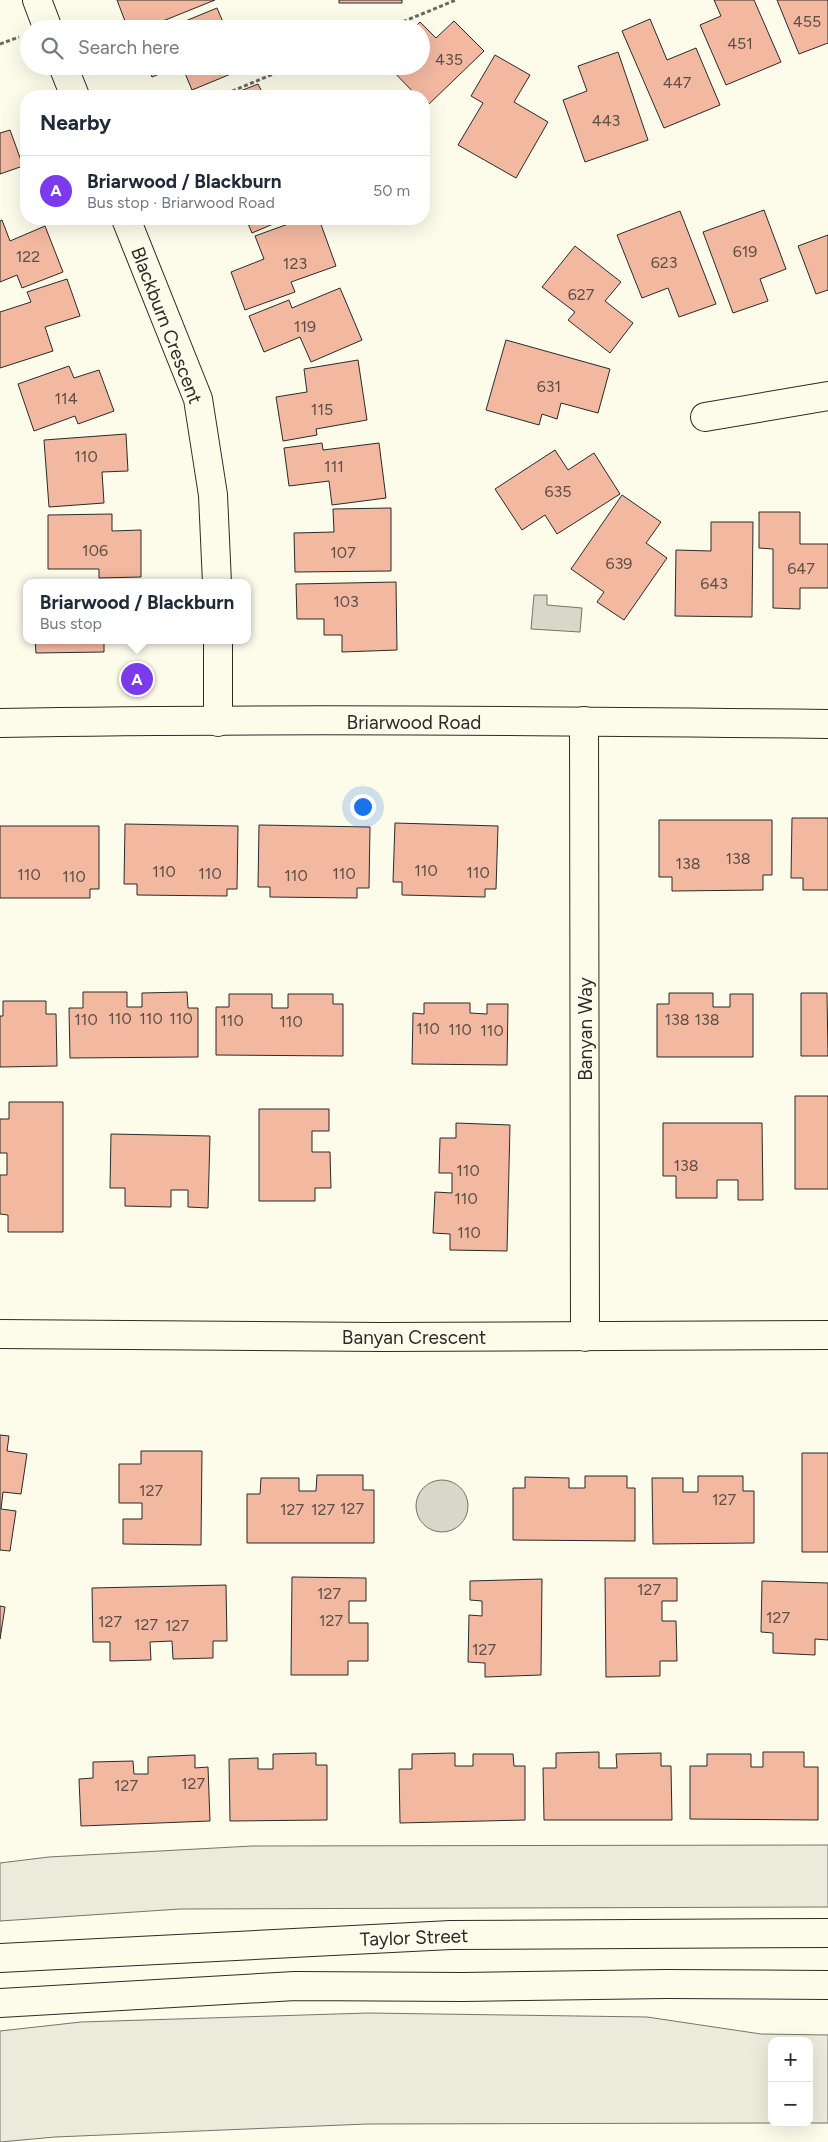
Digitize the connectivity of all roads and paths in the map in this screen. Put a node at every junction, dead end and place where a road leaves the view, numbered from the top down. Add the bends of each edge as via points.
1 (37, 0) edge
2 (456, 0) edge
3 (45, 20) edge
4 (407, 20) edge
5 (19, 37) dead end
6 (0, 44) edge
7 (67, 75) edge
8 (271, 75) edge
9 (73, 90) edge
10 (235, 90) edge
11 (128, 225) edge
12 (828, 396) edge
13 (705, 417) dead end
14 (217, 579) edge
15 (218, 644) edge
16 (584, 721) junction
17 (218, 722) junction
18 (0, 723) edge
19 (828, 724) edge
20 (0, 1334) edge
21 (828, 1335) edge
22 (585, 1337) junction
23 (828, 1933) edge
24 (0, 1958) edge
25 (828, 1985) edge
26 (0, 2003) edge

1 - 3 street
2 - 4 path
5 - 6 path
7 - 9 street
8 - 10 path
11 - 14 street, Blackburn Crescent via 198,399 213,495
12 - 13 street
15 - 17 street
16 - 17 street, Briarwood Road
16 - 19 street, Briarwood Road
16 - 22 street, Banyan Way
17 - 18 street, Briarwood Road
20 - 22 street, Banyan Crescent
21 - 22 street, Banyan Crescent
23 - 24 street, Taylor Street via 451,1935
25 - 26 street via 295,1986

